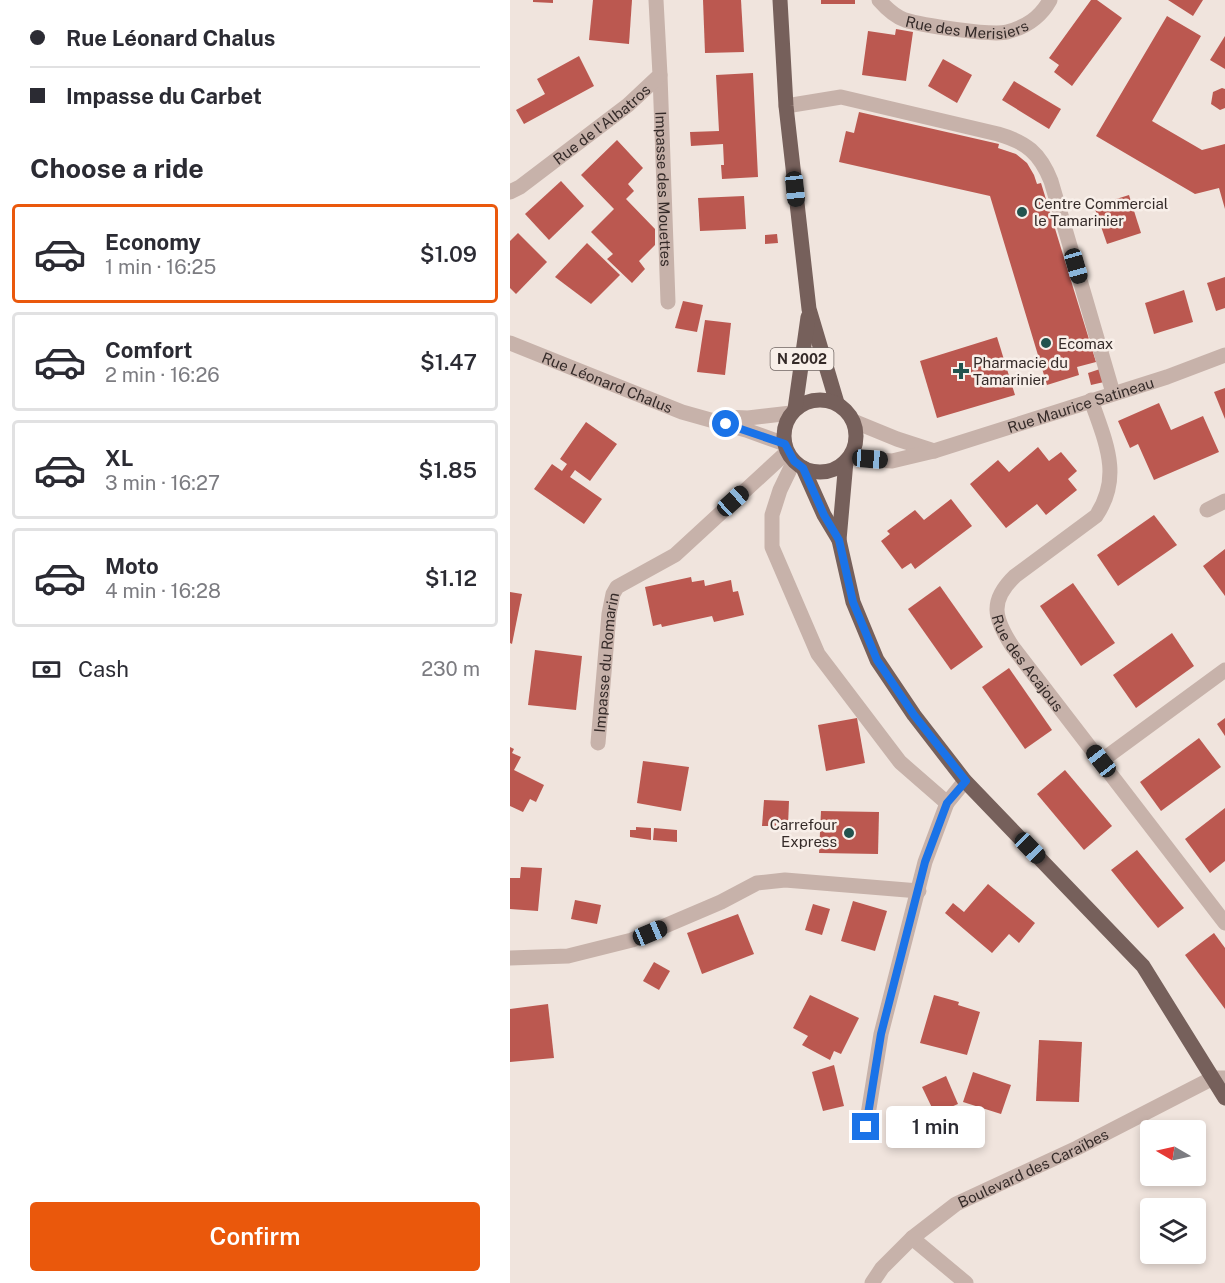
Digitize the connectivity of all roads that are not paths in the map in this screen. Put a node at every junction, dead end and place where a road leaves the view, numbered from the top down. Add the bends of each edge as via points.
1 (656, 0) edge
2 (780, 0) edge
3 (879, 0) edge
4 (1050, 0) edge
5 (660, 75) junction
6 (786, 106) junction
7 (510, 192) edge
8 (668, 302) dead end
9 (809, 309) junction
10 (510, 342) edge
11 (1225, 355) edge
12 (1113, 393) junction
13 (1091, 400) junction
14 (837, 403) junction
15 (793, 411) junction
16 (705, 417) junction
17 (853, 421) junction
18 (934, 451) junction
19 (792, 456) junction
20 (847, 460) junction
21 (1225, 501) edge
22 (1207, 510) dead end
23 (839, 540) junction
24 (1225, 670) edge
25 (598, 743) dead end
26 (1101, 761) junction
27 (966, 781) junction
28 (947, 803) junction
29 (919, 891) junction
30 (1219, 903) edge
31 (1225, 923) edge
32 (510, 958) edge
33 (1219, 1078) edge
34 (1225, 1098) edge
35 (866, 1127) dead end
36 (912, 1238) junction
37 (872, 1283) edge
38 (966, 1283) edge

1 - 5 street, Rue de l'Albatros
2 - 6 main road, N 2002
3 - 4 street, Rue des Merisiers via 904,20 1005,33 1030,24
5 - 7 street, Rue de l'Albatros via 628,105
5 - 8 street, Impasse des Mouettes
6 - 9 main road, N 2002
6 - 12 street via 841,97 998,134 1018,140 1034,153 1051,181
9 - 14 main road, N 2002
9 - 15 main road, N 2002
10 - 16 street, Rue Léonard Chalus via 652,401
11 - 12 street, Rue Maurice Satineau
12 - 13 street, Rue Maurice Satineau
13 - 18 street, Rue Maurice Satineau
13 - 26 street, Rue des Acajous via 1110,458 1104,504 1096,516 1003,587 996,607 1003,632 1012,646
14 - 15 main road via 815,399
14 - 17 main road
15 - 16 street, Rue Léonard Chalus via 748,418
15 - 19 main road via 784,433
16 - 19 street, Rue Léonard Chalus
17 - 18 street
17 - 20 main road via 856,440
18 - 20 street, Rue Maurice Satineau via 892,461
19 - 20 main road via 814,472 825,472
19 - 23 main road
19 - 25 street, Impasse du Romarin via 675,555 617,587 609,614
19 - 28 street via 772,515 772,547 818,654 900,762
20 - 23 main road
21 - 22 street
23 - 27 main road via 853,602 877,660
24 - 26 street
26 - 30 street, Rue des Acajous
27 - 28 street
27 - 33 main road via 1143,966
28 - 29 street via 925,862
29 - 32 street via 785,880 757,883 632,940 568,956
29 - 35 street via 881,1034
30 - 31 street, Rue des Acajous
33 - 34 main road
33 - 36 street, Boulevard des Caraïbes via 956,1204
36 - 37 street, Boulevard des Caraïbes
36 - 38 street

